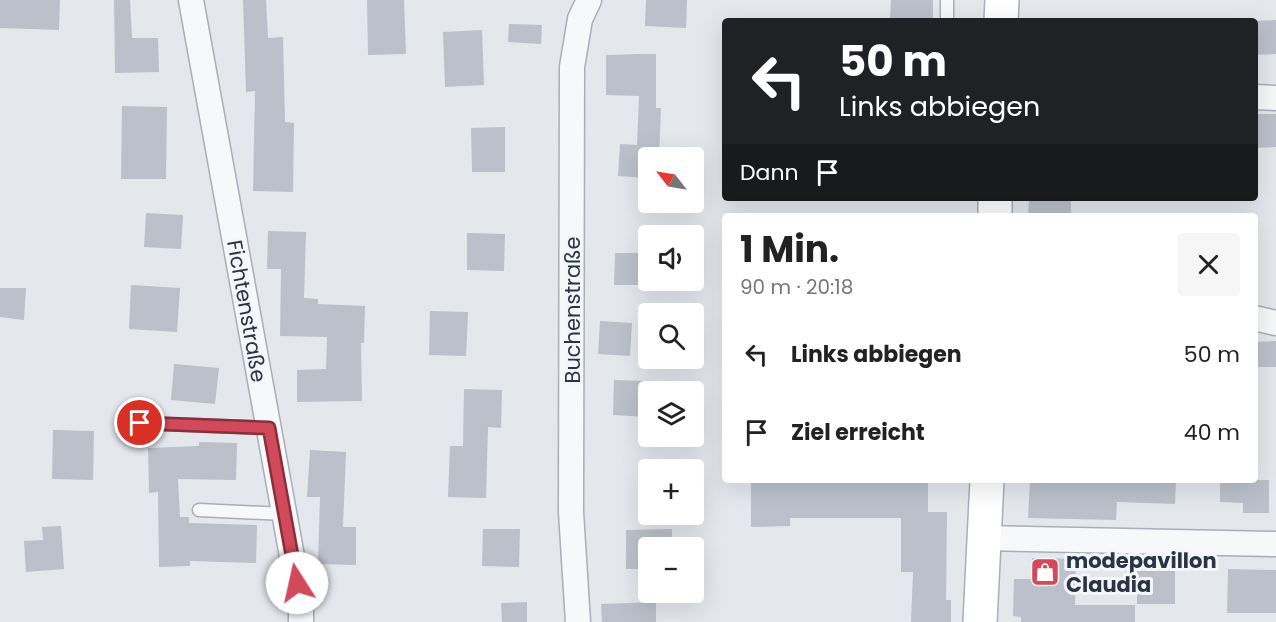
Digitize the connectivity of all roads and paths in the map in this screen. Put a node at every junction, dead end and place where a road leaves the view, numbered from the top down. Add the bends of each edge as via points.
1 (191, 0) edge
2 (589, 0) edge
3 (947, 0) edge
4 (1002, 0) edge
5 (947, 18) edge
6 (1001, 18) edge
7 (1258, 97) edge
8 (1276, 98) edge
9 (1258, 319) edge
10 (1276, 323) edge
11 (140, 423) dead end
12 (269, 428) junction
13 (987, 483) edge
14 (199, 510) dead end
15 (284, 514) junction
16 (985, 538) junction
17 (1276, 544) edge
18 (301, 622) edge
19 (578, 622) edge
20 (980, 622) edge

1 - 12 street, Fichtenstraße
2 - 19 street, Buchenstraße via 580,20 572,67 571,513
3 - 5 lane
4 - 6 street
7 - 8 street
9 - 10 street
11 - 12 lane
12 - 15 street, Fichtenstraße
13 - 16 street
14 - 15 lane
15 - 18 street, Fichtenstraße
16 - 17 street
16 - 20 street

